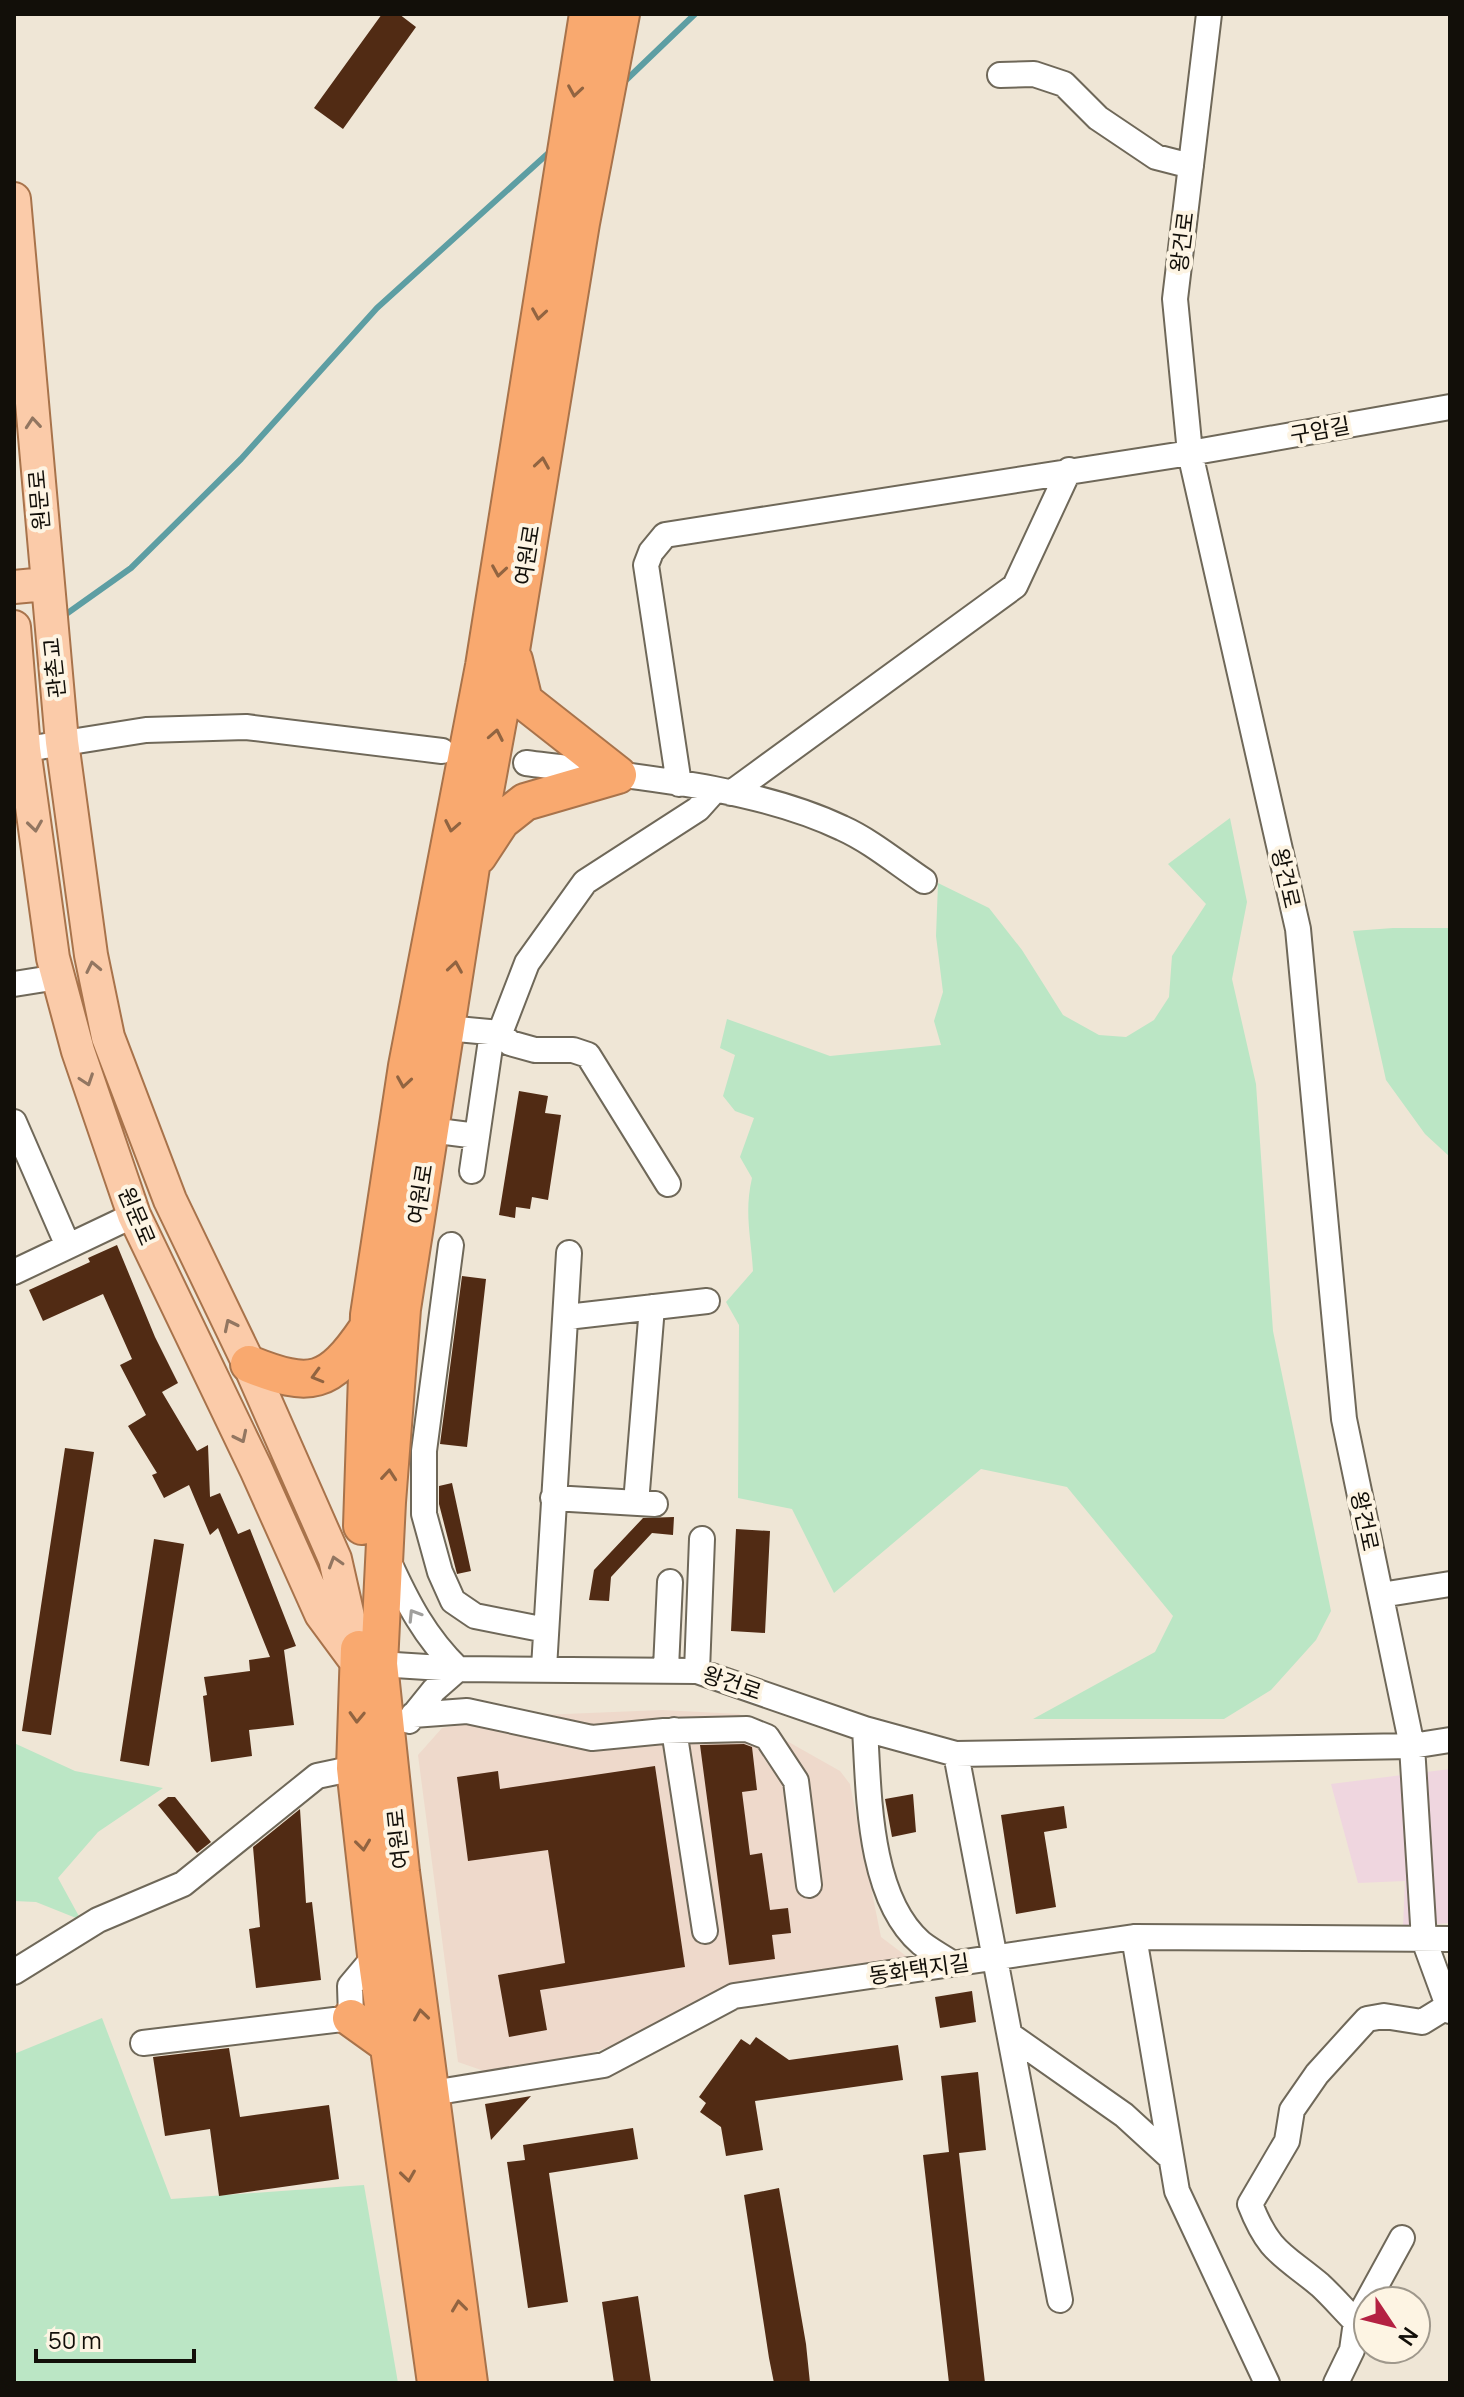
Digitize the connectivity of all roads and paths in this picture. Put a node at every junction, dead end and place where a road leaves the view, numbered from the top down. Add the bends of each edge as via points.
1 (588, 14) edge
2 (621, 14) edge
3 (1209, 14) edge
4 (1000, 75) dead end
5 (1191, 166) junction
6 (14, 199) edge
7 (566, 230) junction
8 (1450, 407) edge
9 (1190, 453) junction
10 (1069, 470) junction
11 (14, 587) edge
12 (47, 597) junction
13 (14, 627) edge
14 (511, 650) junction
15 (62, 734) junction
16 (20, 743) edge
17 (442, 751) dead end
18 (526, 763) dead end
19 (618, 775) junction
20 (679, 784) junction
21 (723, 792) junction
22 (471, 867) junction
23 (924, 881) dead end
24 (58, 977) junction
25 (14, 984) edge
26 (446, 1028) junction
27 (496, 1033) junction
28 (14, 1122) edge
29 (430, 1130) junction
30 (477, 1136) junction
31 (472, 1171) dead end
32 (668, 1184) dead end
33 (170, 1200) junction
34 (134, 1215) junction
35 (451, 1245) dead end
36 (68, 1246) junction
37 (569, 1253) dead end
38 (14, 1272) edge
39 (707, 1301) dead end
40 (652, 1307) junction
41 (567, 1317) junction
42 (367, 1329) junction
43 (249, 1364) junction
44 (553, 1498) junction
45 (702, 1539) dead end
46 (384, 1550) junction
47 (670, 1582) dead end
48 (1450, 1584) edge
49 (1381, 1595) junction
50 (546, 1630) junction
51 (369, 1665) junction
52 (544, 1668) junction
53 (666, 1668) junction
54 (458, 1669) junction
55 (697, 1671) junction
56 (413, 1715) junction
57 (865, 1729) junction
58 (674, 1730) junction
59 (1450, 1740) edge
60 (1412, 1746) junction
61 (389, 1750) junction
62 (956, 1754) junction
63 (355, 1768) junction
64 (809, 1885) dead end
65 (705, 1931) dead end
66 (1134, 1937) junction
67 (1450, 1939) edge
68 (1424, 1940) junction
69 (376, 1955) junction
70 (994, 1958) junction
71 (952, 1963) junction
72 (14, 1972) edge
73 (1449, 2009) edge
74 (351, 2018) junction
75 (1010, 2035) junction
76 (143, 2043) dead end
77 (390, 2046) junction
78 (415, 2096) junction
79 (1171, 2158) junction
80 (1402, 2238) dead end
81 (1376, 2285) edge
82 (1060, 2300) dead end
83 (1352, 2318) edge
84 (1352, 2350) edge
85 (436, 2383) edge
86 (469, 2383) edge
87 (1267, 2383) edge
88 (1336, 2383) edge

1 -> 7 highway, 여원로
2 - 7 highway, 여원로
3 - 5 street, 왕건로
4 - 5 street via 1034,74 1064,84 1098,118 1156,157
5 - 9 street, 왕건로 via 1175,316
12 -> 6 main road, 원문로
14 -> 7 highway, 여원로
7 -> 42 highway, 여원로 via 407,1066
8 - 9 street, 구암길
9 - 10 street, 구암길
9 - 49 street, 왕건로 via 1298,929 1344,1419
10 - 20 street, 구암길 via 665,535 646,565
10 - 21 street via 1015,586
11 - 12 main road
12 - 15 main road, 관촌교
13 - 16 main road, 관촌교
14 - 19 highway via 524,701
22 -> 14 highway, 여원로
15 - 16 street
15 - 17 street via 246,727
33 -> 15 main road, 원문로 via 108,1037 91,955
16 -> 24 main road, 원문로
18 - 19 street
19 - 20 street
19 - 22 highway via 525,802 501,821
20 - 21 street
21 - 23 street via 843,828
21 - 27 street via 585,882 527,963
26 -> 22 highway, 여원로
24 - 25 street
24 -> 34 main road, 원문로
26 - 27 street
26 - 29 highway, 여원로
27 - 30 street
27 - 32 street via 535,1050 588,1055
28 - 36 street
29 - 30 street
46 -> 29 highway, 여원로 via 402,1309
30 - 31 street
33 - 34 main road
43 -> 33 main road, 원문로
34 - 36 street
34 -> 51 main road, 원문로 via 321,1614
35 - 50 street via 424,1451 424,1514 453,1601 475,1616
36 - 38 street
37 - 41 street
39 - 40 street
40 - 41 street
40 - 44 street via 645,1503
41 - 44 street
42 -> 43 highway via 345,1361 306,1380
42 - 51 highway, 여원로
51 -> 43 main road, 원문로 via 335,1559
44 - 50 street
45 - 55 street
46 - 51 highway, 여원로
54 -> 46 street via 410,1611
47 - 53 street
48 - 49 street
49 - 60 street, 왕건로
50 - 52 street
51 - 54 street, 왕건로
51 - 61 highway, 여원로
51 -> 63 highway, 여원로
52 - 53 street, 왕건로
52 - 54 street, 왕건로
53 - 55 street, 왕건로
54 - 56 street
55 - 57 street, 왕건로
56 - 58 street via 467,1711 592,1738
56 - 61 street
57 - 62 street, 왕건로
57 - 71 street via 871,1824 892,1904 919,1941
58 - 64 street via 747,1729 767,1737 796,1781
58 - 65 street
59 - 60 street, 왕건로
60 - 62 street, 왕건로
60 - 68 street
78 -> 61 highway, 여원로
62 - 70 street
63 -> 69 highway, 여원로
63 - 72 street via 317,1776 183,1884 98,1920
66 - 68 street, 동화택지길
66 - 70 street, 동화택지길
66 - 79 street
67 - 68 street, 동화택지길
68 - 73 street
69 - 74 street via 350,1986
69 - 77 highway, 여원로
70 - 71 street, 동화택지길
70 - 75 street
71 - 78 street, 동화택지길 via 734,1996 604,2065
73 - 83 street via 1422,2022 1367,2019 1292,2110 1287,2141 1250,2204 1261,2232 1280,2257 1321,2286
74 - 76 street
74 - 77 highway
75 - 79 street via 1124,2115
75 - 82 street
77 - 78 highway, 여원로
78 -> 85 highway, 여원로
86 -> 78 highway, 여원로
79 - 87 street via 1177,2191
80 - 81 street
84 - 88 street

